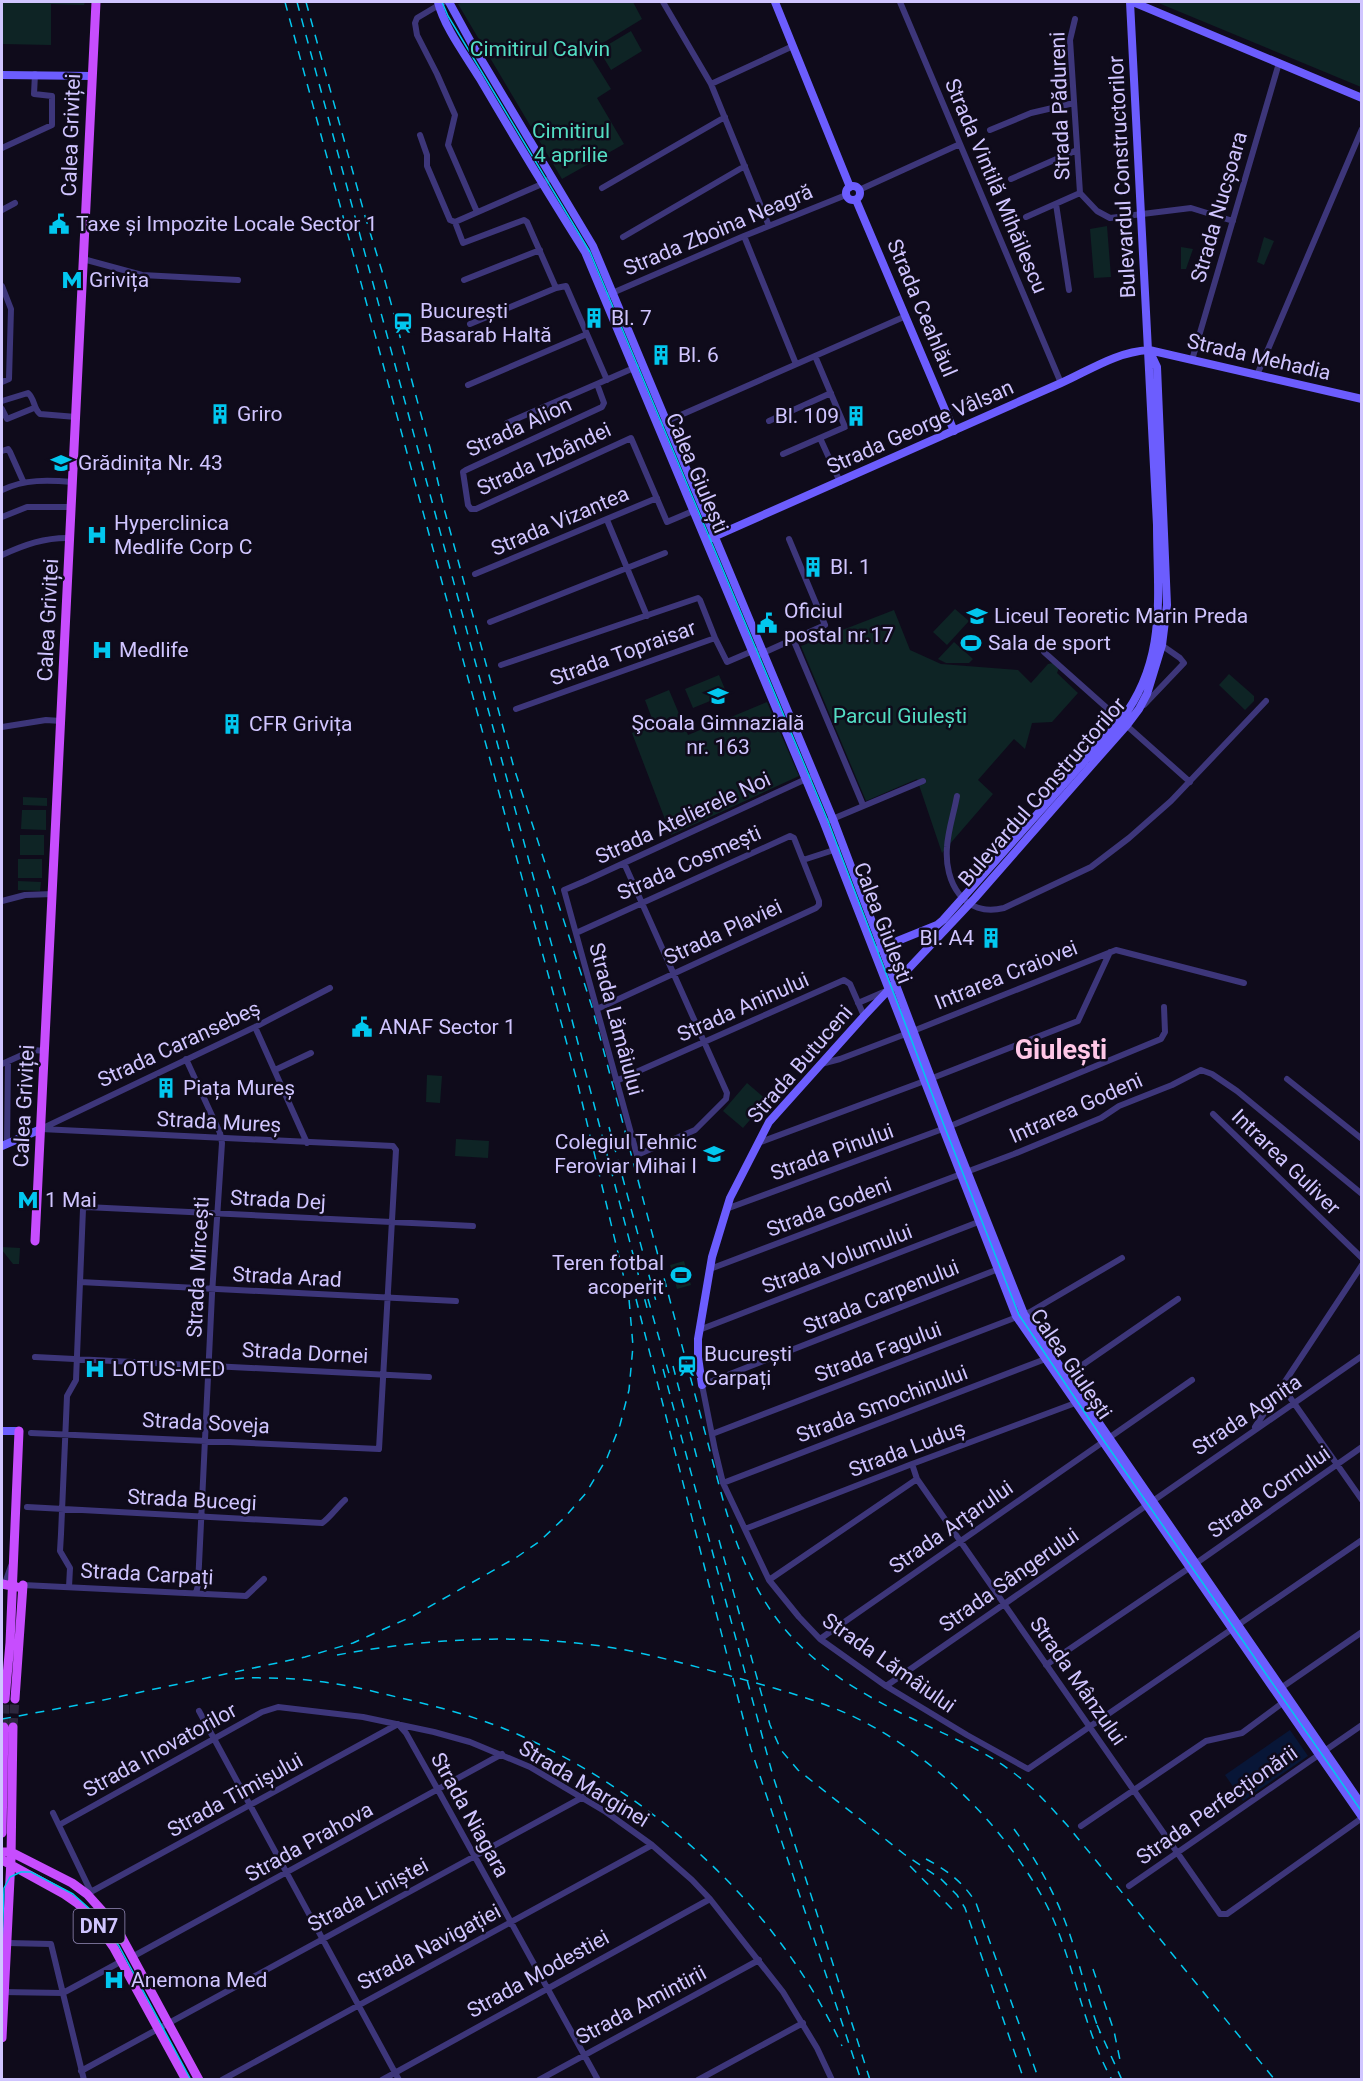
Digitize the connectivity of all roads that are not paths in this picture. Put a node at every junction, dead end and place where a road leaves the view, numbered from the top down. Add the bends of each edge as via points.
1 (96, 2) edge
2 (449, 2) edge
3 (663, 2) edge
4 (775, 2) edge
5 (900, 2) edge
6 (1131, 2) edge
7 (440, 3) edge
8 (1075, 19) dead end
9 (793, 46) junction
10 (1279, 63) junction
11 (35, 74) junction
12 (2, 75) edge
13 (92, 76) junction
14 (711, 84) junction
15 (1362, 98) edge
16 (1074, 103) junction
17 (724, 117) junction
18 (1362, 129) edge
19 (990, 130) dead end
20 (420, 135) dead end
21 (960, 144) junction
22 (2, 148) edge
23 (1077, 150) junction
24 (745, 166) junction
25 (552, 177) junction
26 (1011, 179) dead end
27 (542, 184) junction
28 (602, 188) dead end
29 (852, 190) junction
30 (1080, 193) junction
31 (15, 203) dead end
32 (1056, 204) junction
33 (2, 210) edge
34 (477, 212) junction
35 (1142, 214) junction
36 (1026, 217) dead end
37 (1233, 220) junction
38 (455, 222) junction
39 (769, 226) junction
40 (744, 236) junction
41 (624, 237) dead end
42 (540, 250) junction
43 (83, 259) junction
44 (238, 280) dead end
45 (464, 280) dead end
46 (2, 286) edge
47 (556, 288) junction
48 (1069, 290) dead end
49 (613, 293) junction
50 (603, 297) junction
51 (906, 316) junction
52 (470, 324) dead end
53 (587, 334) junction
54 (1149, 350) junction
55 (815, 356) junction
56 (1192, 360) junction
57 (643, 364) junction
58 (796, 364) junction
59 (634, 368) junction
60 (1257, 375) junction
61 (608, 380) junction
62 (2, 382) edge
63 (1061, 383) junction
64 (597, 384) junction
65 (468, 385) dead end
66 (831, 393) junction
67 (1362, 399) edge
68 (2, 401) edge
69 (34, 408) junction
70 (2, 409) edge
71 (76, 417) junction
72 (668, 421) junction
73 (769, 421) dead end
74 (507, 423) dead end
75 (658, 426) junction
76 (954, 431) junction
77 (631, 438) joint
78 (820, 438) junction
79 (2, 451) edge
80 (783, 454) dead end
81 (23, 482) junction
82 (74, 482) junction
83 (840, 483) junction
84 (2, 490) edge
85 (657, 498) junction
86 (72, 507) junction
87 (471, 509) joint
88 (693, 512) junction
89 (2, 517) edge
90 (607, 520) junction
91 (715, 537) junction
92 (71, 538) junction
93 (789, 538) dead end
94 (706, 541) junction
95 (665, 553) dead end
96 (2, 555) edge
97 (627, 568) junction
98 (475, 574) dead end
99 (647, 616) junction
100 (490, 622) dead end
101 (715, 638) junction
102 (793, 639) junction
103 (1159, 644) junction
104 (1044, 651) dead end
105 (757, 652) junction
106 (501, 665) dead end
107 (1266, 701) dead end
108 (516, 709) dead end
109 (1139, 709) junction
110 (62, 721) junction
111 (1124, 722) junction
112 (2, 727) edge
113 (811, 777) junction
114 (923, 781) dead end
115 (1190, 782) junction
116 (957, 796) dead end
117 (863, 805) junction
118 (829, 821) junction
119 (840, 848) junction
120 (803, 860) junction
121 (624, 863) junction
122 (564, 890) joint
123 (53, 894) junction
124 (2, 901) edge
125 (966, 901) junction
126 (642, 902) junction
127 (940, 928) junction
128 (576, 933) junction
129 (883, 946) junction
130 (874, 950) junction
131 (1110, 951) junction
132 (674, 973) junction
133 (896, 982) junction
134 (1244, 983) dead end
135 (330, 988) dead end
136 (889, 990) junction
137 (858, 1004) junction
138 (1164, 1007) dead end
139 (597, 1009) junction
140 (864, 1016) junction
141 (255, 1027) junction
142 (910, 1032) junction
143 (705, 1041) junction
144 (45, 1051) junction
145 (311, 1053) dead end
146 (186, 1059) junction
147 (5, 1063) edge
148 (820, 1064) junction
149 (275, 1070) junction
150 (929, 1079) junction
151 (1287, 1079) dead end
152 (616, 1081) junction
153 (1213, 1114) dead end
154 (946, 1127) junction
155 (41, 1129) junction
156 (221, 1138) junction
157 (1362, 1139) edge
158 (308, 1143) junction
159 (757, 1143) junction
160 (4, 1145) edge
161 (964, 1173) junction
162 (1362, 1194) edge
163 (725, 1209) junction
164 (217, 1214) junction
165 (982, 1220) junction
166 (392, 1223) junction
167 (473, 1226) dead end
168 (35, 1241) dead end
169 (1122, 1258) dead end
170 (1362, 1258) edge
171 (1362, 1265) edge
172 (1001, 1268) junction
173 (710, 1269) junction
174 (80, 1282) junction
175 (213, 1289) junction
176 (388, 1298) junction
177 (1178, 1299) dead end
178 (456, 1301) dead end
179 (1020, 1315) junction
180 (699, 1330) junction
181 (1362, 1356) edge
182 (35, 1357) dead end
183 (77, 1358) junction
184 (1048, 1358) junction
185 (209, 1365) junction
186 (384, 1374) junction
187 (429, 1377) dead end
188 (1063, 1378) junction
189 (1192, 1380) dead end
190 (702, 1385) junction
191 (1282, 1386) junction
192 (1079, 1402) junction
193 (1294, 1402) junction
194 (1254, 1429) junction
195 (2, 1431) edge
196 (19, 1431) joint
197 (31, 1433) dead end
198 (66, 1434) junction
199 (712, 1434) junction
200 (1105, 1440) junction
201 (205, 1442) junction
202 (1362, 1447) edge
203 (912, 1464) junction
204 (1337, 1464) junction
205 (917, 1479) junction
206 (723, 1483) junction
207 (345, 1500) dead end
208 (1362, 1500) edge
209 (1149, 1503) junction
210 (27, 1507) dead end
211 (62, 1509) junction
212 (201, 1516) junction
213 (745, 1529) junction
214 (1362, 1540) edge
215 (960, 1541) junction
216 (14, 1554) junction
217 (1192, 1566) junction
218 (264, 1579) dead end
219 (770, 1580) junction
220 (2, 1584) edge
221 (21, 1584) junction
222 (69, 1587) junction
223 (196, 1593) junction
224 (1004, 1604) junction
225 (1235, 1628) junction
226 (1362, 1632) edge
227 (820, 1639) junction
228 (1046, 1665) junction
229 (886, 1686) junction
230 (1278, 1690) junction
231 (1285, 1700) junction
232 (278, 1707) joint
233 (199, 1711) dead end
234 (398, 1724) junction
235 (1362, 1725) edge
236 (1090, 1726) junction
237 (9, 1727) tunnel mouth
238 (213, 1740) junction
239 (1322, 1753) junction
240 (502, 1754) junction
241 (1134, 1789) junction
242 (438, 1790) junction
243 (583, 1797) junction
244 (1362, 1805) edge
245 (249, 1806) junction
246 (53, 1813) dead end
247 (1362, 1818) edge
248 (59, 1825) junction
249 (1082, 1826) dead end
250 (4, 1836) edge
251 (652, 1845) junction
252 (6, 1852) edge
253 (1177, 1853) junction
254 (474, 1856) junction
255 (2, 1860) edge
256 (11, 1866) junction
257 (286, 1874) junction
258 (1129, 1887) dead end
259 (89, 1893) junction
260 (710, 1899) junction
261 (510, 1922) junction
262 (321, 1939) junction
263 (7, 1942) junction
264 (132, 1957) junction
265 (759, 1960) junction
266 (122, 1961) junction
267 (547, 1988) junction
268 (3, 1992) edge
269 (63, 1993) junction
270 (357, 2005) junction
271 (169, 2023) junction
272 (803, 2023) junction
273 (158, 2029) junction
274 (2, 2038) edge
275 (584, 2055) junction
276 (81, 2071) junction
277 (394, 2072) junction
278 (84, 2079) edge
279 (186, 2079) edge
280 (199, 2079) edge
281 (222, 2079) edge
282 (382, 2079) edge
283 (399, 2079) edge
284 (539, 2079) edge
285 (598, 2079) edge
286 (698, 2079) edge
287 (832, 2079) edge

1 - 13 main road, Calea Griviței
2 - 25 street, Calea Giulești
3 - 14 street
4 - 9 street
5 - 21 street, Strada Vintilă Mihăilescu
6 - 10 street
6 - 35 street, Bulevardul Constructorilor
7 - 27 street, Calea Giulești via 443,16
7 - 34 street via 415,20 417,35 455,116 448,145
8 - 16 street, Strada Pădureni via 1070,40
9 - 14 street
9 - 29 street
10 - 15 street
10 - 37 street, Strada Nucșoara
11 - 12 street
11 - 13 street
11 - 22 street via 34,94 52,96 52,125
13 - 43 main road, Calea Griviței
14 - 17 street
16 - 19 street via 1030,113
16 - 23 street, Strada Pădureni
17 - 24 street
17 - 28 street
18 - 60 street
20 - 38 street via 427,166 450,220
21 - 29 street, Strada Zboina Neagră
21 - 63 street, Strada Vintilă Mihăilescu
23 - 26 street
23 - 30 street, Strada Pădureni
24 - 39 street
24 - 41 street
25 - 27 street
25 - 49 street, Calea Giulești via 593,246
27 - 34 street
27 - 50 street, Calea Giulești via 584,252
29 - 39 street, Strada Zboina Neagră
29 - 51 street, Strada Ceahlăul via 849,199 856,200
30 - 32 street
30 - 35 street via 1105,217
31 - 33 street
32 - 36 street
32 - 48 street
34 - 38 street
35 - 37 street via 1191,208
35 - 54 street, Bulevardul Constructorilor
37 - 56 street, Strada Nucșoara
38 - 42 street via 465,244 526,221
39 - 40 street, Strada Zboina Neagră
40 - 49 street, Strada Zboina Neagră
40 - 58 street
42 - 45 street
42 - 47 street
43 - 44 street via 141,275
43 - 71 main road, Calea Griviței
46 - 62 street via 11,309 9,379
47 - 52 street
47 - 53 street via 566,286
49 - 50 street, Strada Zboina Neagră
49 - 57 street, Calea Giulești
50 - 59 street, Calea Giulești
51 - 55 street
51 - 76 street, Strada Ceahlăul
53 - 61 street
53 - 65 street
54 - 56 street, Strada Mehadia
54 - 63 street, Strada George Vâlsan via 1119,356
54 - 103 street, Bulevardul Constructorilor via 1158,367 1158,454 1167,605
55 - 58 street
55 - 66 street
56 - 60 street, Strada Mehadia
57 - 59 street
57 - 72 street, Calea Giulești
58 - 72 street
59 - 61 street
59 - 75 street, Calea Giulești
60 - 67 street, Strada Mehadia
61 - 64 street
63 - 76 street, Strada George Vâlsan
64 - 74 street
64 - 87 street, Strada Alion via 603,407 466,470 466,500
66 - 73 street
66 - 78 street via 845,427
68 - 69 street via 28,393
69 - 70 street via 7,419
69 - 71 street via 43,415
71 - 82 main road, Calea Griviței
72 - 75 street
72 - 91 street, Calea Giulești
75 - 88 street, Calea Giulești
76 - 83 street, Strada George Vâlsan
77 - 85 street, Strada Vizantea
77 - 87 street, Strada Izbândei
78 - 80 street
78 - 83 street
79 - 81 street via 8,449
81 - 82 street
81 - 84 street
82 - 86 main road, Calea Griviței
83 - 91 street, Strada George Vâlsan
85 - 88 street, Strada Vizantea via 667,522
85 - 90 street, Strada Vizantea
86 - 89 street via 27,507
86 - 92 main road, Calea Griviței
88 - 94 street, Calea Giulești
90 - 97 street
90 - 98 street, Strada Vizantea
91 - 94 street, Strada George Vâlsan
91 - 105 street, Calea Giulești
92 - 96 street via 31,542
92 - 110 main road, Calea Griviței
93 - 102 street via 825,625
94 - 105 street, Calea Giulești
95 - 97 street
97 - 99 street
97 - 100 street
99 - 101 street via 698,598
99 - 106 street
101 - 105 street, Strada Topraisar via 727,662
101 - 108 street, Strada Topraisar
102 - 105 street
102 - 117 street
103 - 109 street, Bulevardul Constructorilor via 1154,675
103 - 109 street via 1184,663
103 - 111 street, Bulevardul Constructorilor
104 - 111 street
105 - 113 street, Calea Giulești
107 - 115 street
109 - 111 street, Bulevardul Constructorilor
110 - 112 street
110 - 123 main road, Calea Griviței
111 - 115 street
111 - 125 street, Bulevardul Constructorilor
113 - 118 street, Calea Giulești
113 - 121 street, Strada Atelierele Noi
114 - 117 street
115 - 125 street via 1146,824 1091,867 1004,908 982,909
116 - 125 street via 947,854 951,881
117 - 118 street
118 - 119 street, Calea Giulești
119 - 120 street
119 - 129 street, Calea Giulești
119 - 130 street, Calea Giulești
120 - 126 street, Strada Cosmești via 790,836
120 - 132 street, Strada Plaviei via 818,907
121 - 122 street, Strada Atelierele Noi
121 - 126 street
122 - 128 street, Strada Lămâiului
123 - 124 street
123 - 144 main road, Calea Griviței
125 - 127 street, Bulevardul Constructorilor
126 - 128 street, Strada Cosmești
126 - 132 street
127 - 129 street, Bulevardul Constructorilor
127 - 133 street, Bulevardul Constructorilor
128 - 139 street, Strada Lămâiului
129 - 130 street, Bulevardul Constructorilor
129 - 133 street, Calea Giulești
130 - 136 street, Calea Giulești
131 - 134 street
131 - 142 street, Intrarea Craiovei
131 - 150 street via 1078,1021
132 - 139 street, Strada Plaviei
132 - 143 street
133 - 136 street, Strada Butuceni
133 - 142 street, Calea Giulești
135 - 141 street, Strada Caransebeș
136 - 137 street
136 - 140 street, Strada Butuceni
136 - 142 street, Calea Giulești
137 - 140 street, Strada Aninului
137 - 143 street, Strada Aninului via 850,984 844,980
138 - 154 street, Strada Pinului via 1165,1032 1161,1039
139 - 152 street, Strada Lămâiului
140 - 148 street, Strada Butuceni
141 - 146 street, Strada Caransebeș
141 - 149 street
142 - 148 street, Intrarea Craiovei
142 - 150 street, Calea Giulești
143 - 152 street, Strada Aninului
143 - 152 street, Strada Lămâiului via 727,1096 695,1130 637,1155
144 - 147 street via 33,1050
144 - 155 main road, Calea Griviței
145 - 149 street
146 - 155 street, Strada Caransebeș
146 - 156 street, Strada Mircești
147 - 160 street
148 - 159 street, Strada Butuceni via 775,1114
149 - 158 street
150 - 154 street, Calea Giulești
150 - 159 street
151 - 157 street
153 - 170 street, Intrarea Guliver
154 - 161 street, Calea Giulești
154 - 163 street, Strada Pinului
155 - 156 street, Strada Mureș
155 - 160 street
155 - 168 main road, Calea Griviței
156 - 158 street, Strada Mureș
156 - 164 street, Strada Mircești
158 - 166 street, Strada Mureș via 395,1148
159 - 163 street, Strada Butuceni
161 - 162 street, Intrarea Godeni via 1101,1118 1198,1070 1212,1074 1237,1091
161 - 165 street, Calea Giulești
161 - 173 street, Strada Godeni
163 - 173 street, Strada Butuceni
164 - 166 street, Strada Dej
164 - 174 street, Strada Dej via 86,1207 82,1209
164 - 175 street, Strada Mircești
165 - 172 street, Calea Giulești
165 - 180 street, Strada Volumului
166 - 167 street, Strada Dej
166 - 176 street
169 - 179 street, Strada Fagului
171 - 191 street
172 - 179 street, Calea Giulești
172 - 190 street, Strada Carpenului
173 - 180 street, Strada Butuceni
174 - 175 street, Strada Arad
174 - 183 street
175 - 176 street, Strada Arad
175 - 185 street, Strada Mircești
176 - 178 street, Strada Arad
176 - 186 street
177 - 188 street
179 - 184 street, Calea Giulești
179 - 199 street, Strada Fagului
180 - 190 street, Strada Butuceni
181 - 193 street, Strada Agnita
182 - 183 street, Strada Dornei
183 - 185 street, Strada Dornei
183 - 198 street via 76,1380 67,1396
184 - 188 street, Calea Giulești
184 - 206 street, Strada Smochinului
185 - 186 street, Strada Dornei
185 - 201 street, Strada Mircești
186 - 187 street, Strada Dornei
186 - 201 street, Strada Soveja via 379,1449
188 - 192 street, Calea Giulești
189 - 200 street, Strada Arțarului
190 - 199 street, Strada Lămâiului
191 - 193 street
191 - 194 street
192 - 200 street, Calea Giulești
192 - 203 street, Strada Luduș
193 - 194 street, Strada Agnita
193 - 204 street
194 - 209 street, Strada Agnita
195 - 196 street
196 - 216 main road
197 - 198 street, Strada Soveja
198 - 201 street, Strada Soveja
198 - 211 street
199 - 206 street, Strada Lămâiului
200 - 209 street, Calea Giulești
200 - 215 street, Strada Arțarului
201 - 212 street, Strada Mircești
202 - 204 street, Strada Cornului
203 - 205 street, Strada Mânzului
203 - 213 street, Strada Luduș
204 - 208 street
204 - 217 street, Strada Cornului
205 - 215 street, Strada Mânzului
205 - 219 street
206 - 213 street, Strada Lămâiului
207 - 212 street, Strada Bucegi via 322,1523
209 - 217 street, Calea Giulești
209 - 224 street, Strada Sângerului
210 - 211 street, Strada Bucegi
211 - 212 street, Strada Bucegi
211 - 222 street via 60,1551 70,1568
212 - 223 street, Strada Mircești
213 - 219 street, Strada Lămâiului
214 - 225 street
215 - 224 street, Strada Mânzului
215 - 227 street, Strada Arțarului
216 - 220 street
216 - 221 main road
217 - 225 street, Calea Giulești
217 - 228 street, Strada Cornului
218 - 223 street, Strada Carpați via 246,1596
219 - 227 street, Strada Lămâiului
220 - 221 main road
221 - 221 main road via 10,1699 22,1596 18,1588
221 - 222 street, Strada Carpați
222 - 223 street, Strada Carpați
224 - 228 street, Strada Mânzului
224 - 229 street, Strada Sângerului
225 - 230 street, Calea Giulești
225 - 236 street
226 - 230 street
227 - 229 street, Strada Lămâiului
228 - 236 street, Strada Mânzului
229 - 236 street, Strada Lămâiului via 1028,1769
230 - 231 street, Calea Giulești
231 - 239 street, Calea Giulești
231 - 241 street via 1242,1733 1206,1741
232 - 234 street, Strada Marginei
232 - 238 street, Strada Inovatorilor
233 - 238 street
234 - 240 street, Strada Marginei
234 - 242 street, Strada Niagara
234 - 245 street, Strada Timișului
235 - 239 street, Strada Perfecționării
236 - 241 street, Strada Mânzului
237 - 250 main road
238 - 245 street
238 - 248 street, Strada Inovatorilor
239 - 244 street, Calea Giulești
239 - 247 street, Calea Giulești
239 - 253 street, Strada Perfecționării
240 - 242 street, Strada Prahova
240 - 243 street, Strada Marginei
241 - 249 street
241 - 253 street, Strada Mânzului
242 - 254 street, Strada Niagara
242 - 257 street, Strada Prahova
243 - 251 street, Strada Marginei
243 - 254 street, Strada Liniștei
245 - 257 street
245 - 259 street, Strada Timișului
246 - 248 street
247 - 253 street, Strada Mânzului via 1222,1915
248 - 259 street
250 - 252 main road
251 - 260 street, Strada Marginei
251 - 261 street, Strada Navigației
252 - 256 main road
252 - 259 main road, DN7
253 - 258 street, Strada Perfecționării
254 - 261 street, Strada Niagara
254 - 262 street, Strada Liniștei
255 - 256 main road, DN7
256 - 263 main road
256 - 266 main road, DN7 via 84,1909
257 - 262 street
257 - 264 street, Strada Prahova
259 - 264 main road, DN7
260 - 265 street, Strada Marginei
260 - 267 street, Strada Modestiei
261 - 267 street, Strada Niagara
261 - 270 street, Strada Navigației
262 - 270 street
262 - 271 street, Strada Liniștei
263 - 268 main road
263 - 269 street via 51,1944
264 - 271 main road, DN7
265 - 272 street, Strada Marginei
265 - 275 street, Strada Amintirii
266 - 269 street
266 - 273 main road, DN7
267 - 275 street, Strada Niagara
267 - 277 street, Strada Modestiei
268 - 269 street
268 - 274 main road
269 - 276 street
270 - 277 street
270 - 281 street, Strada Navigației
271 - 273 street, Strada Liniștei
271 - 280 main road, DN7
272 - 286 street
272 - 287 street, Strada Marginei
273 - 276 street
273 - 279 main road, DN7
275 - 284 street, Strada Amintirii
275 - 285 street, Strada Niagara
276 - 278 street
277 - 282 street, Strada Modestiei
277 - 283 street

